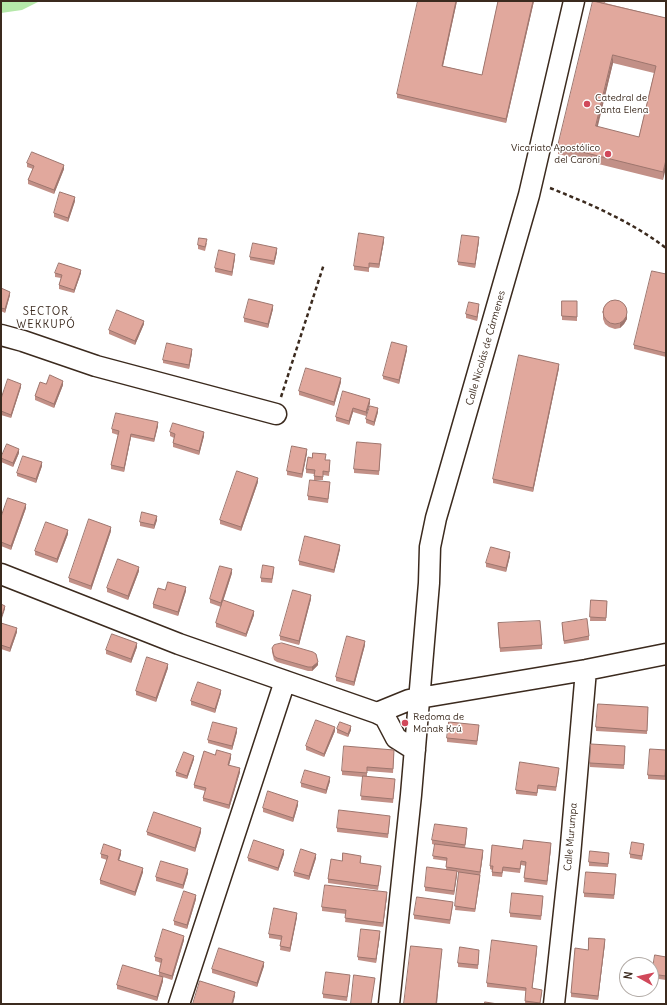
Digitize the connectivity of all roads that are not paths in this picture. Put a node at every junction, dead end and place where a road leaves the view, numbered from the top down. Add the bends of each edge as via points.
1 (574, 1) edge
2 (1, 335) edge
3 (276, 414) road end
4 (1, 574) edge
5 (666, 654) edge
6 (586, 670) junction
7 (285, 681) junction
8 (419, 698) junction
9 (377, 713) junction
10 (415, 750) junction
11 (179, 1004) edge
12 (389, 1004) edge
13 (554, 1004) edge

1 - 8 street, Calle Nicolás de Cármenes via 532,183 436,518 430,548
2 - 3 street via 96,366
4 - 7 street via 172,642
5 - 6 street
6 - 8 street
6 - 13 street, Calle Murumpa
7 - 9 street
7 - 11 street
8 - 9 street
8 - 10 street, Calle Nicolás de Cármenes
9 - 10 street via 385,717 396,738
10 - 12 street, Calle Nicolás de Cármenes

